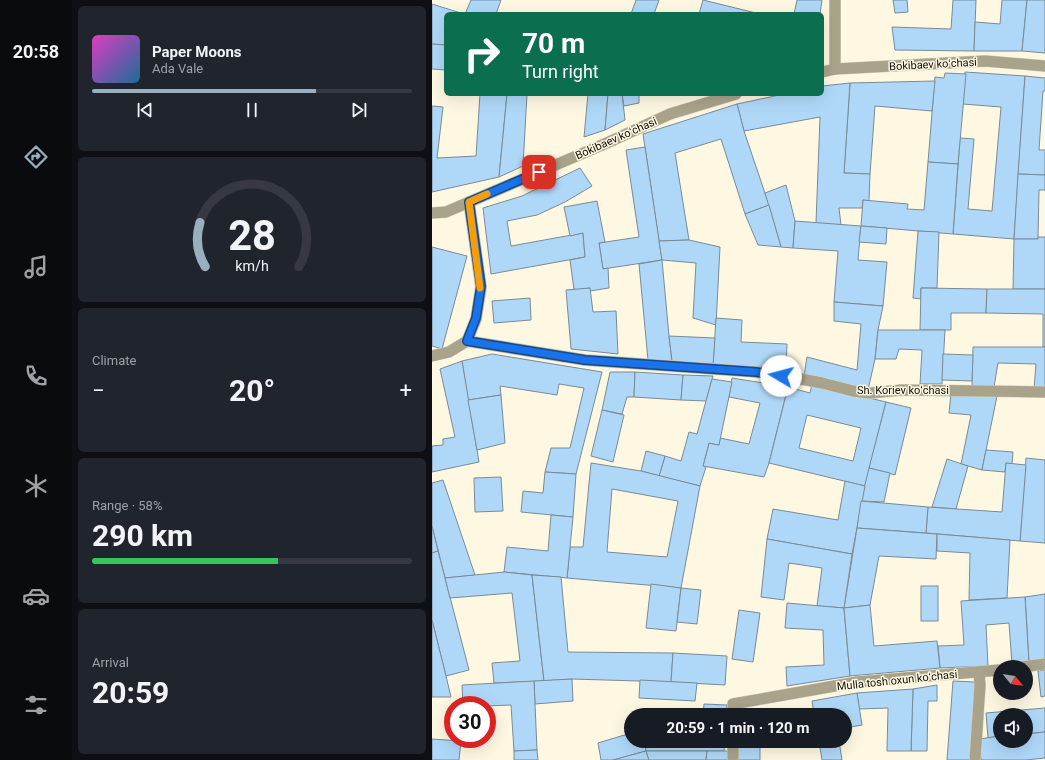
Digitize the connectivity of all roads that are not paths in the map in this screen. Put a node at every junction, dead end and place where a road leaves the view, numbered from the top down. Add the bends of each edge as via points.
1 (835, 0) edge
2 (1045, 66) edge
3 (836, 69) junction
4 (824, 72) edge
5 (729, 96) edge
6 (469, 202) junction
7 (432, 213) edge
8 (467, 341) junction
9 (432, 356) edge
10 (1045, 392) edge
11 (1045, 664) edge
12 (1033, 666) edge
13 (993, 671) edge
14 (979, 672) junction
15 (733, 708) edge
16 (733, 748) edge
17 (733, 760) edge
18 (975, 760) edge

1 - 3 street
2 - 3 street, Bokibaev koʻchasi via 985,61
3 - 4 street, Bokibaev koʻchasi
5 - 6 street, Bokibaev koʻchasi via 670,114
6 - 7 street, Bokibaev koʻchasi via 446,212
6 - 8 street via 481,286 476,318
8 - 9 street via 450,352
8 - 10 street, Sh. Koriev koʻchasi via 585,360 770,374 870,393 902,390
11 - 12 street
13 - 14 street, Mulla tosh oxun koʻchasi
14 - 15 street, Mulla tosh oxun koʻchasi via 857,682 733,704
14 - 18 street
16 - 17 street

